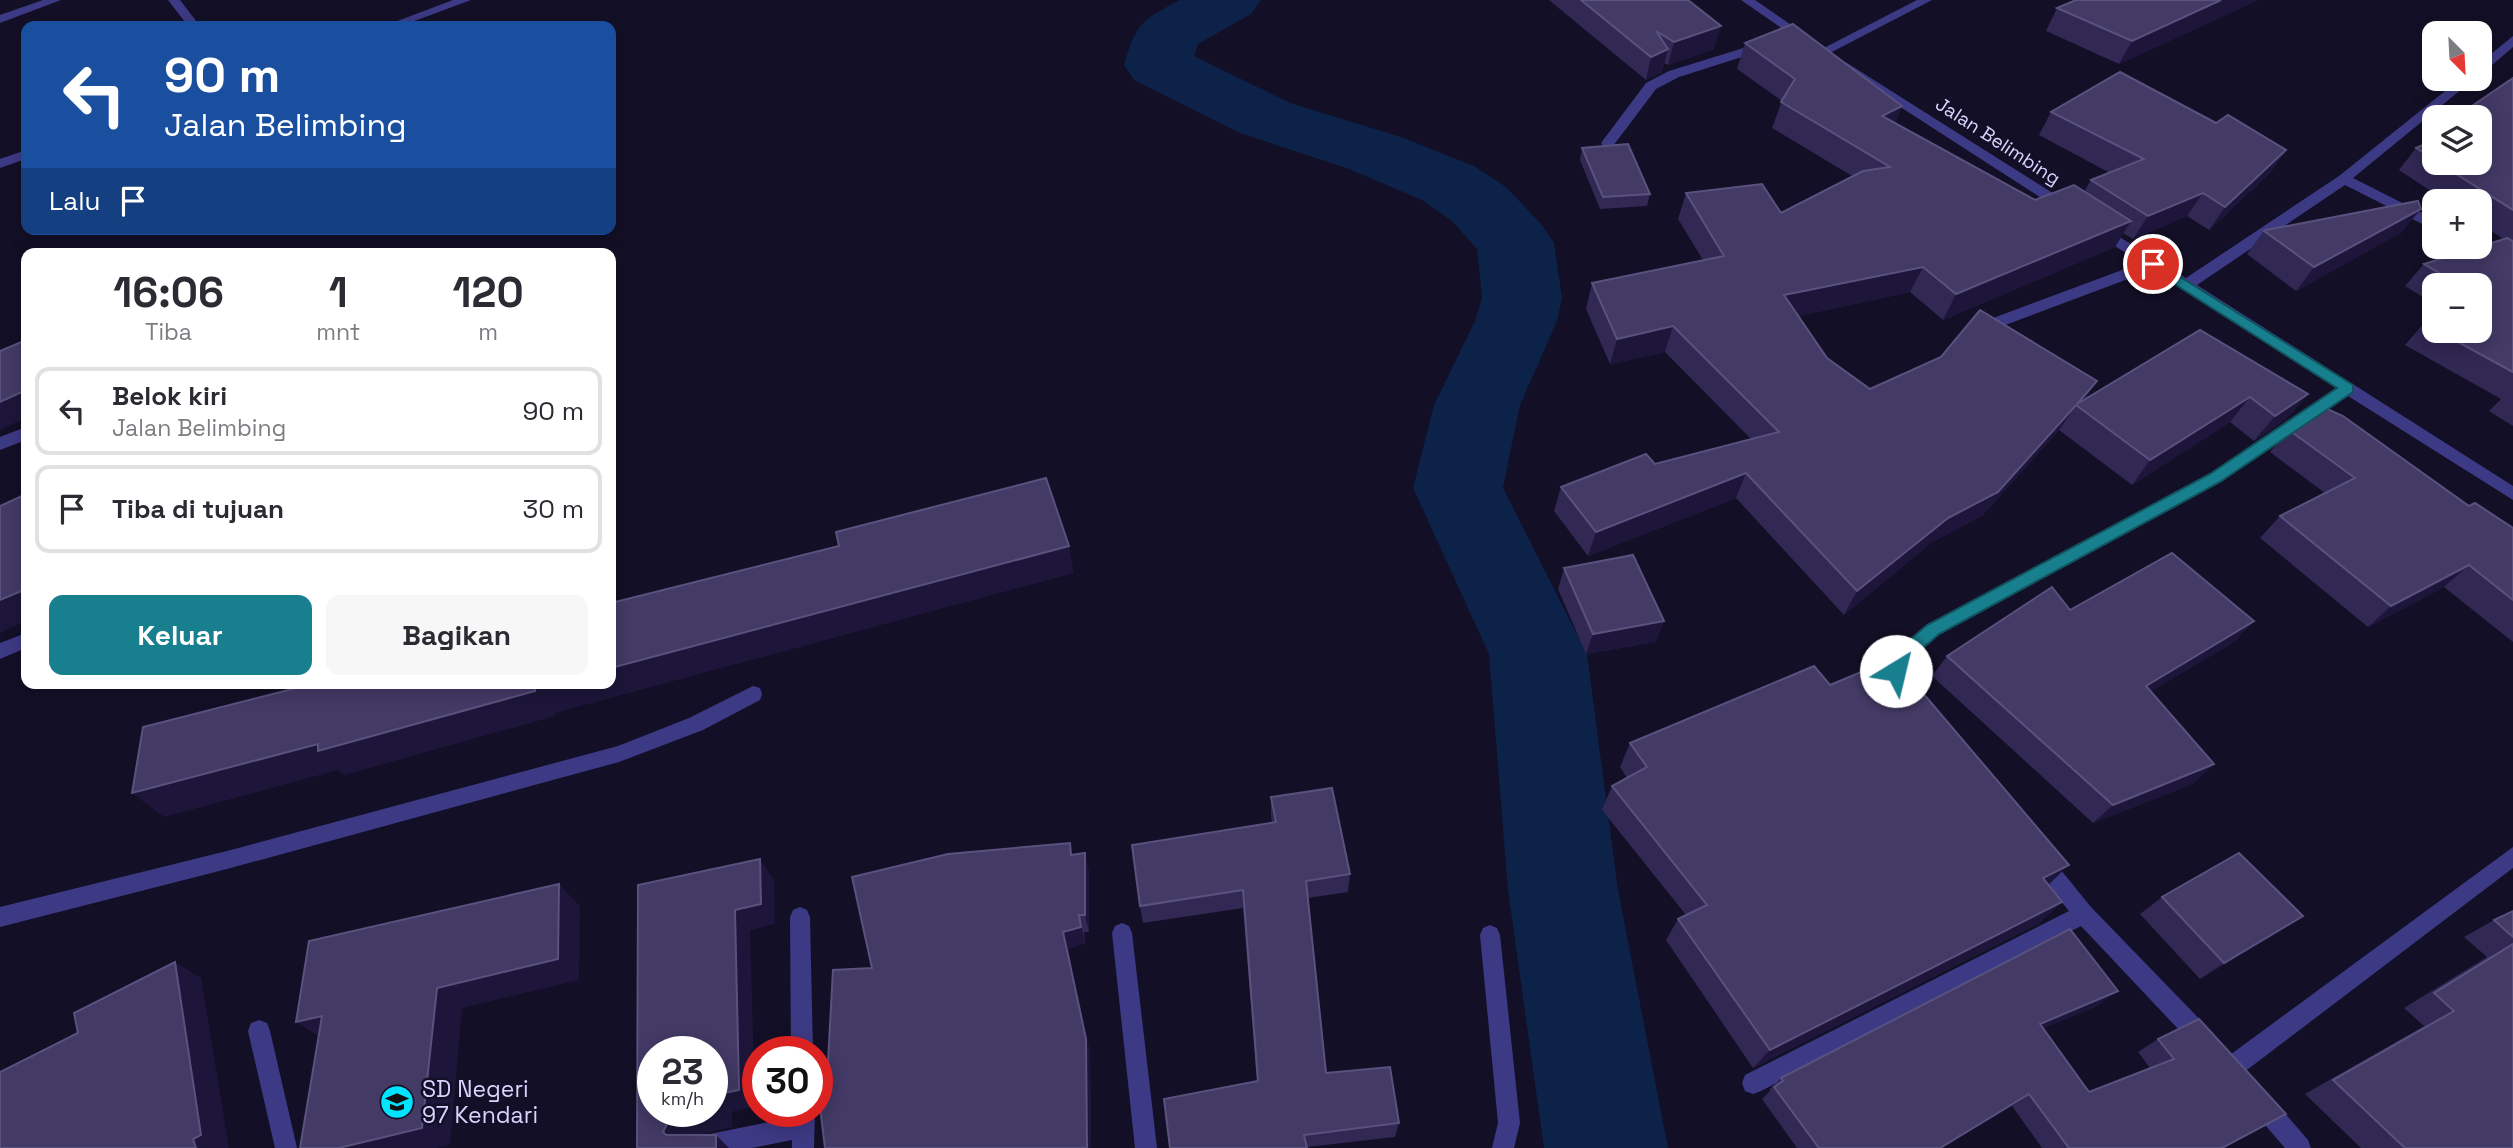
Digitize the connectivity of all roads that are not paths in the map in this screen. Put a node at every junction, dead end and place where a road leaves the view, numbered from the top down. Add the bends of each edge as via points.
1 (55, 0) edge
2 (174, 0) edge
3 (465, 0) edge
4 (1747, 0) edge
5 (1926, 0) edge
6 (447, 3) edge
7 (0, 19) edge
8 (190, 21) edge
9 (402, 21) edge
10 (1787, 39) junction
11 (2513, 40) edge
12 (1824, 51) junction
13 (2492, 58) edge
14 (2453, 91) edge
15 (1608, 144) edge
16 (21, 157) edge
17 (0, 164) edge
18 (2344, 179) junction
19 (2422, 219) edge
20 (2153, 264) junction
21 (2186, 285) junction
22 (1982, 328) edge
23 (2348, 388) junction
24 (21, 435) edge
25 (0, 444) edge
26 (2513, 494) edge
27 (21, 642) edge
28 (0, 651) edge
29 (753, 694) dead end
30 (1916, 706) edge
31 (2025, 842) edge
32 (2513, 856) edge
33 (2084, 914) junction
34 (800, 916) dead end
35 (0, 917) edge
36 (1122, 933) dead end
37 (1490, 935) dead end
38 (259, 1031) dead end
39 (803, 1036) edge
40 (2239, 1078) junction
41 (1753, 1083) dead end
42 (804, 1129) edge
43 (286, 1148) edge
44 (695, 1148) edge
45 (1146, 1148) edge
46 (1503, 1148) edge
47 (2300, 1148) edge

1 - 7 street
2 - 8 street
3 - 6 street
4 - 10 street, Jalan Belimbing
5 - 12 street
6 - 9 street
10 - 12 street, Jalan Belimbing
10 - 15 street via 1674,74 1651,86
11 - 13 street
12 - 20 street, Jalan Belimbing
14 - 18 street
16 - 17 street
18 - 19 street
18 - 21 street
20 - 21 street, Jalan Belimbing
20 - 22 street
21 - 23 street, Jalan Belimbing
23 - 26 street, Jalan Belimbing
23 - 30 street via 2215,478 1933,630 1900,658 1896,671
24 - 25 street
27 - 28 street
29 - 35 street via 696,724 619,754
31 - 33 street
32 - 40 street
33 - 40 street
33 - 41 street
34 - 39 street
36 - 45 street
37 - 46 street via 1509,1123
38 - 43 street
40 - 47 street
42 - 44 street

